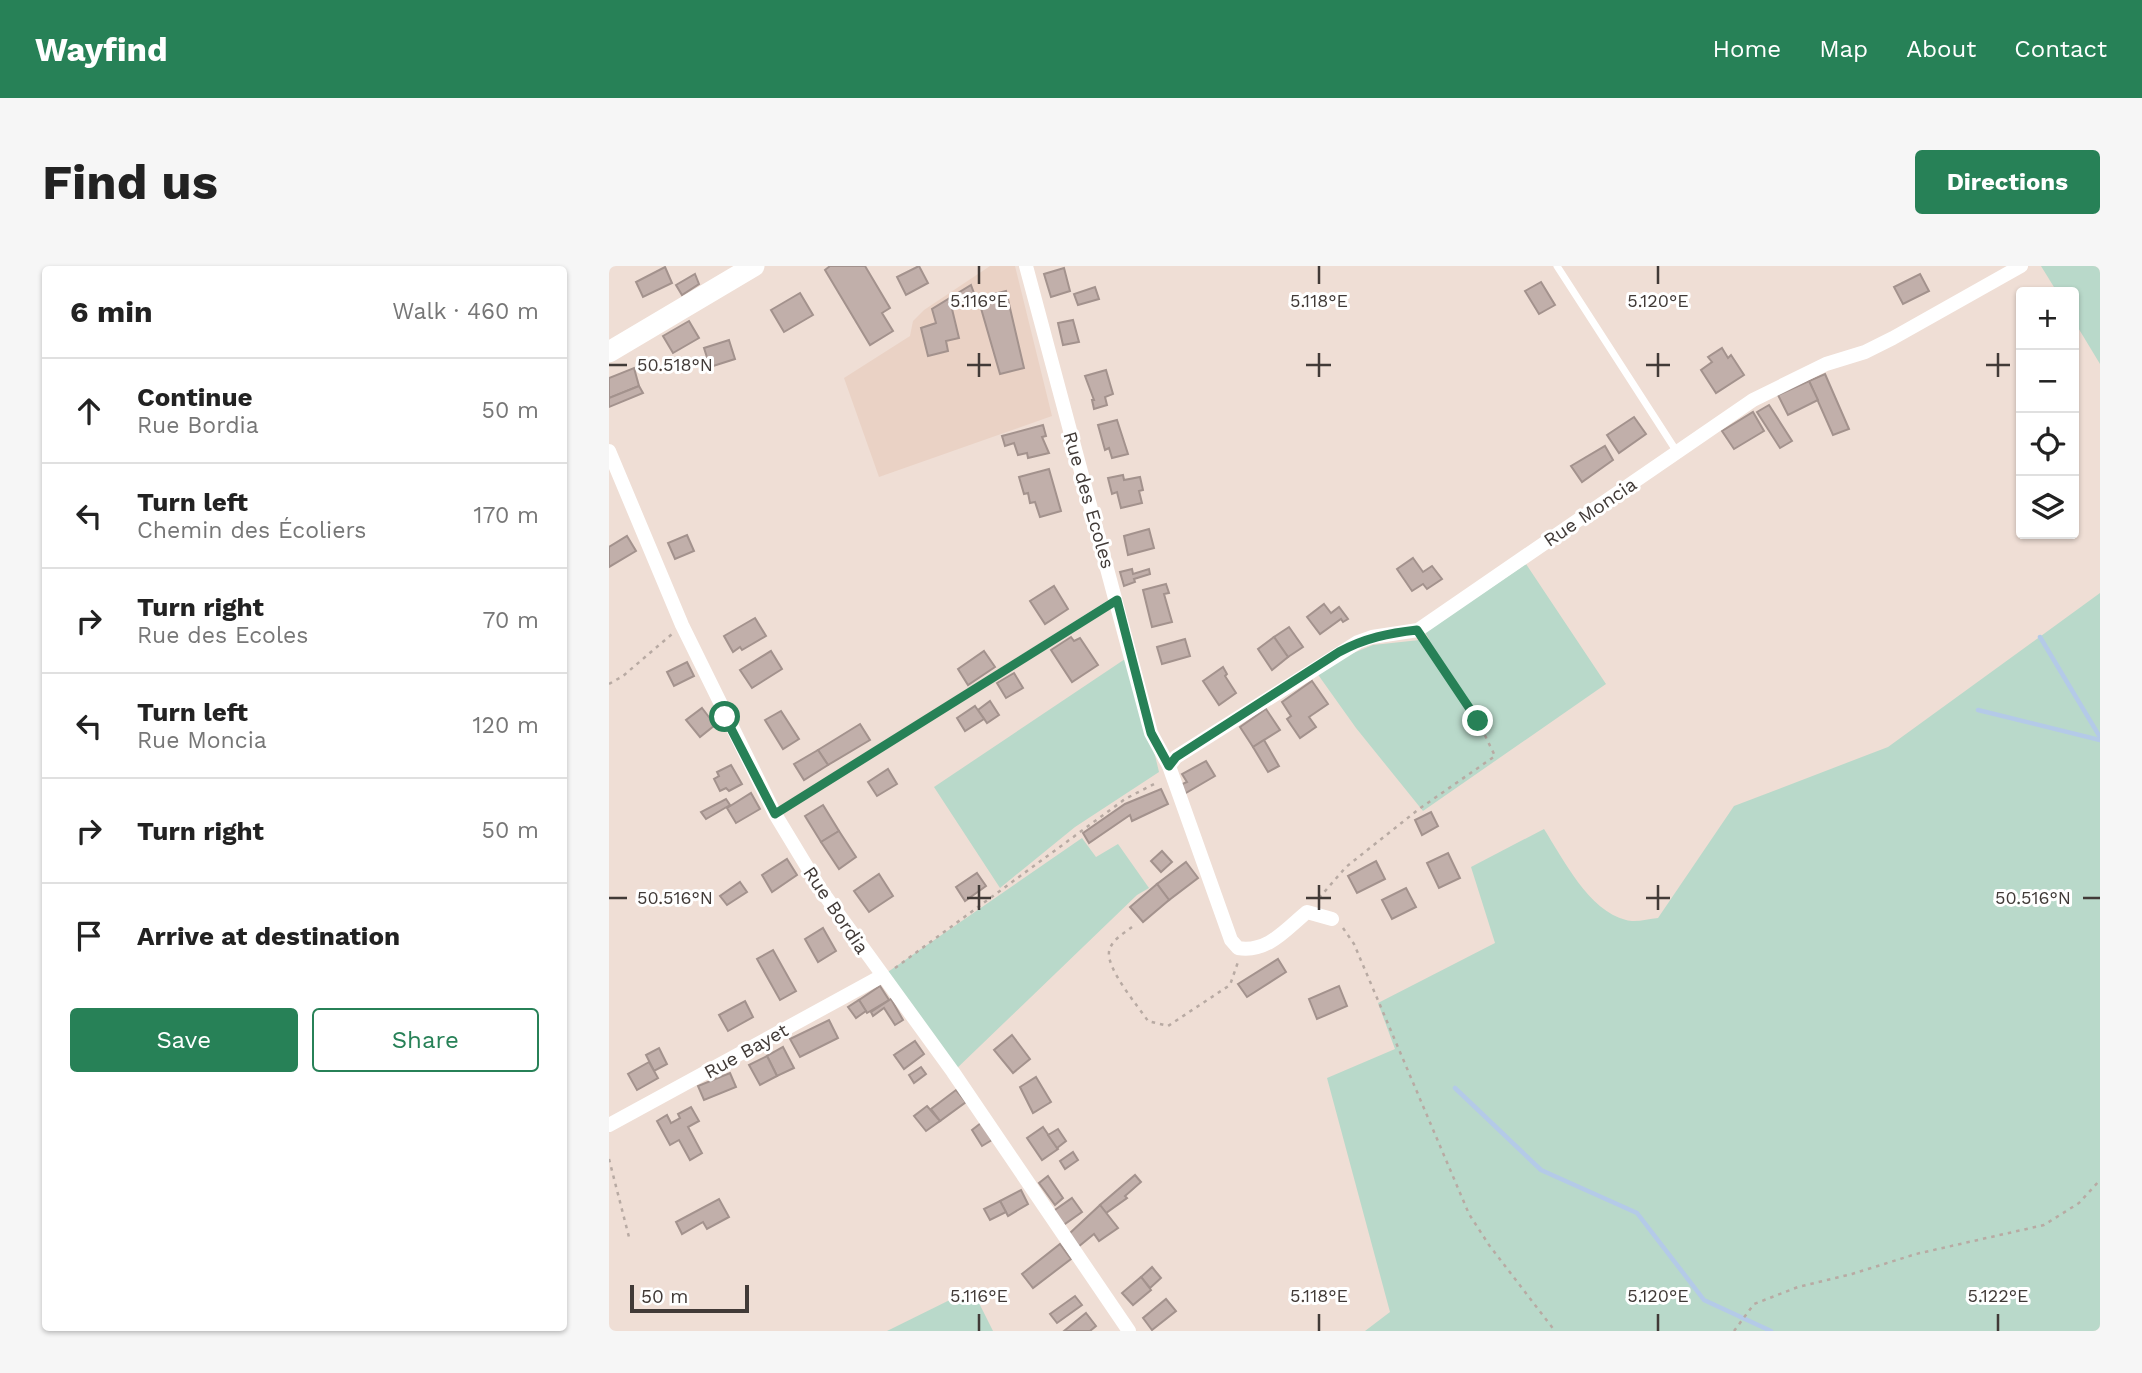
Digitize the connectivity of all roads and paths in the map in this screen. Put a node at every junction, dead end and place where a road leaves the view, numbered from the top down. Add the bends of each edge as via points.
1 (754, 266) edge
2 (1026, 266) edge
3 (1557, 266) edge
4 (2021, 266) edge
5 (609, 352) edge
6 (609, 451) edge
7 (1678, 452) junction
8 (1117, 600) junction
9 (682, 625) junction
10 (1417, 630) junction
11 (609, 684) edge
12 (1170, 768) junction
13 (775, 814) junction
14 (1307, 912) junction
15 (1332, 919) joint
16 (1132, 927) dead end
17 (1243, 949) junction
18 (882, 976) junction
19 (609, 1125) edge
20 (609, 1159) edge
21 (2100, 1180) edge
22 (630, 1241) dead end
23 (1129, 1331) edge
24 (1556, 1331) edge
25 (1734, 1331) edge

1 - 5 street
2 - 8 street, Rue des Ecoles
3 - 7 lane
4 - 7 street, Rue Moncia via 1893,338 1753,400
6 - 9 street, Rue Bordia
7 - 10 street, Rue Moncia
8 - 12 street, Rue des Ecoles via 1151,733
8 - 13 lane
9 - 11 path
9 - 13 street, Rue Bordia
10 - 12 street, Rue Moncia via 1372,636 1339,652 1176,757
10 - 14 path via 1496,756 1419,808 1346,867
12 - 17 street via 1231,940
12 - 18 path via 1159,781 1125,799
13 - 18 street, Rue Bordia via 821,890
14 - 15 street
14 - 17 street via 1262,948
15 - 24 path via 1353,943 1469,1214
16 - 17 path via 1115,940 1109,952 1113,970 1148,1021 1168,1026 1230,985
18 - 19 street, Rue Bayet
18 - 23 street, Rue Bordia
20 - 22 path
21 - 25 path via 2079,1203 2044,1225 1798,1287 1754,1304

